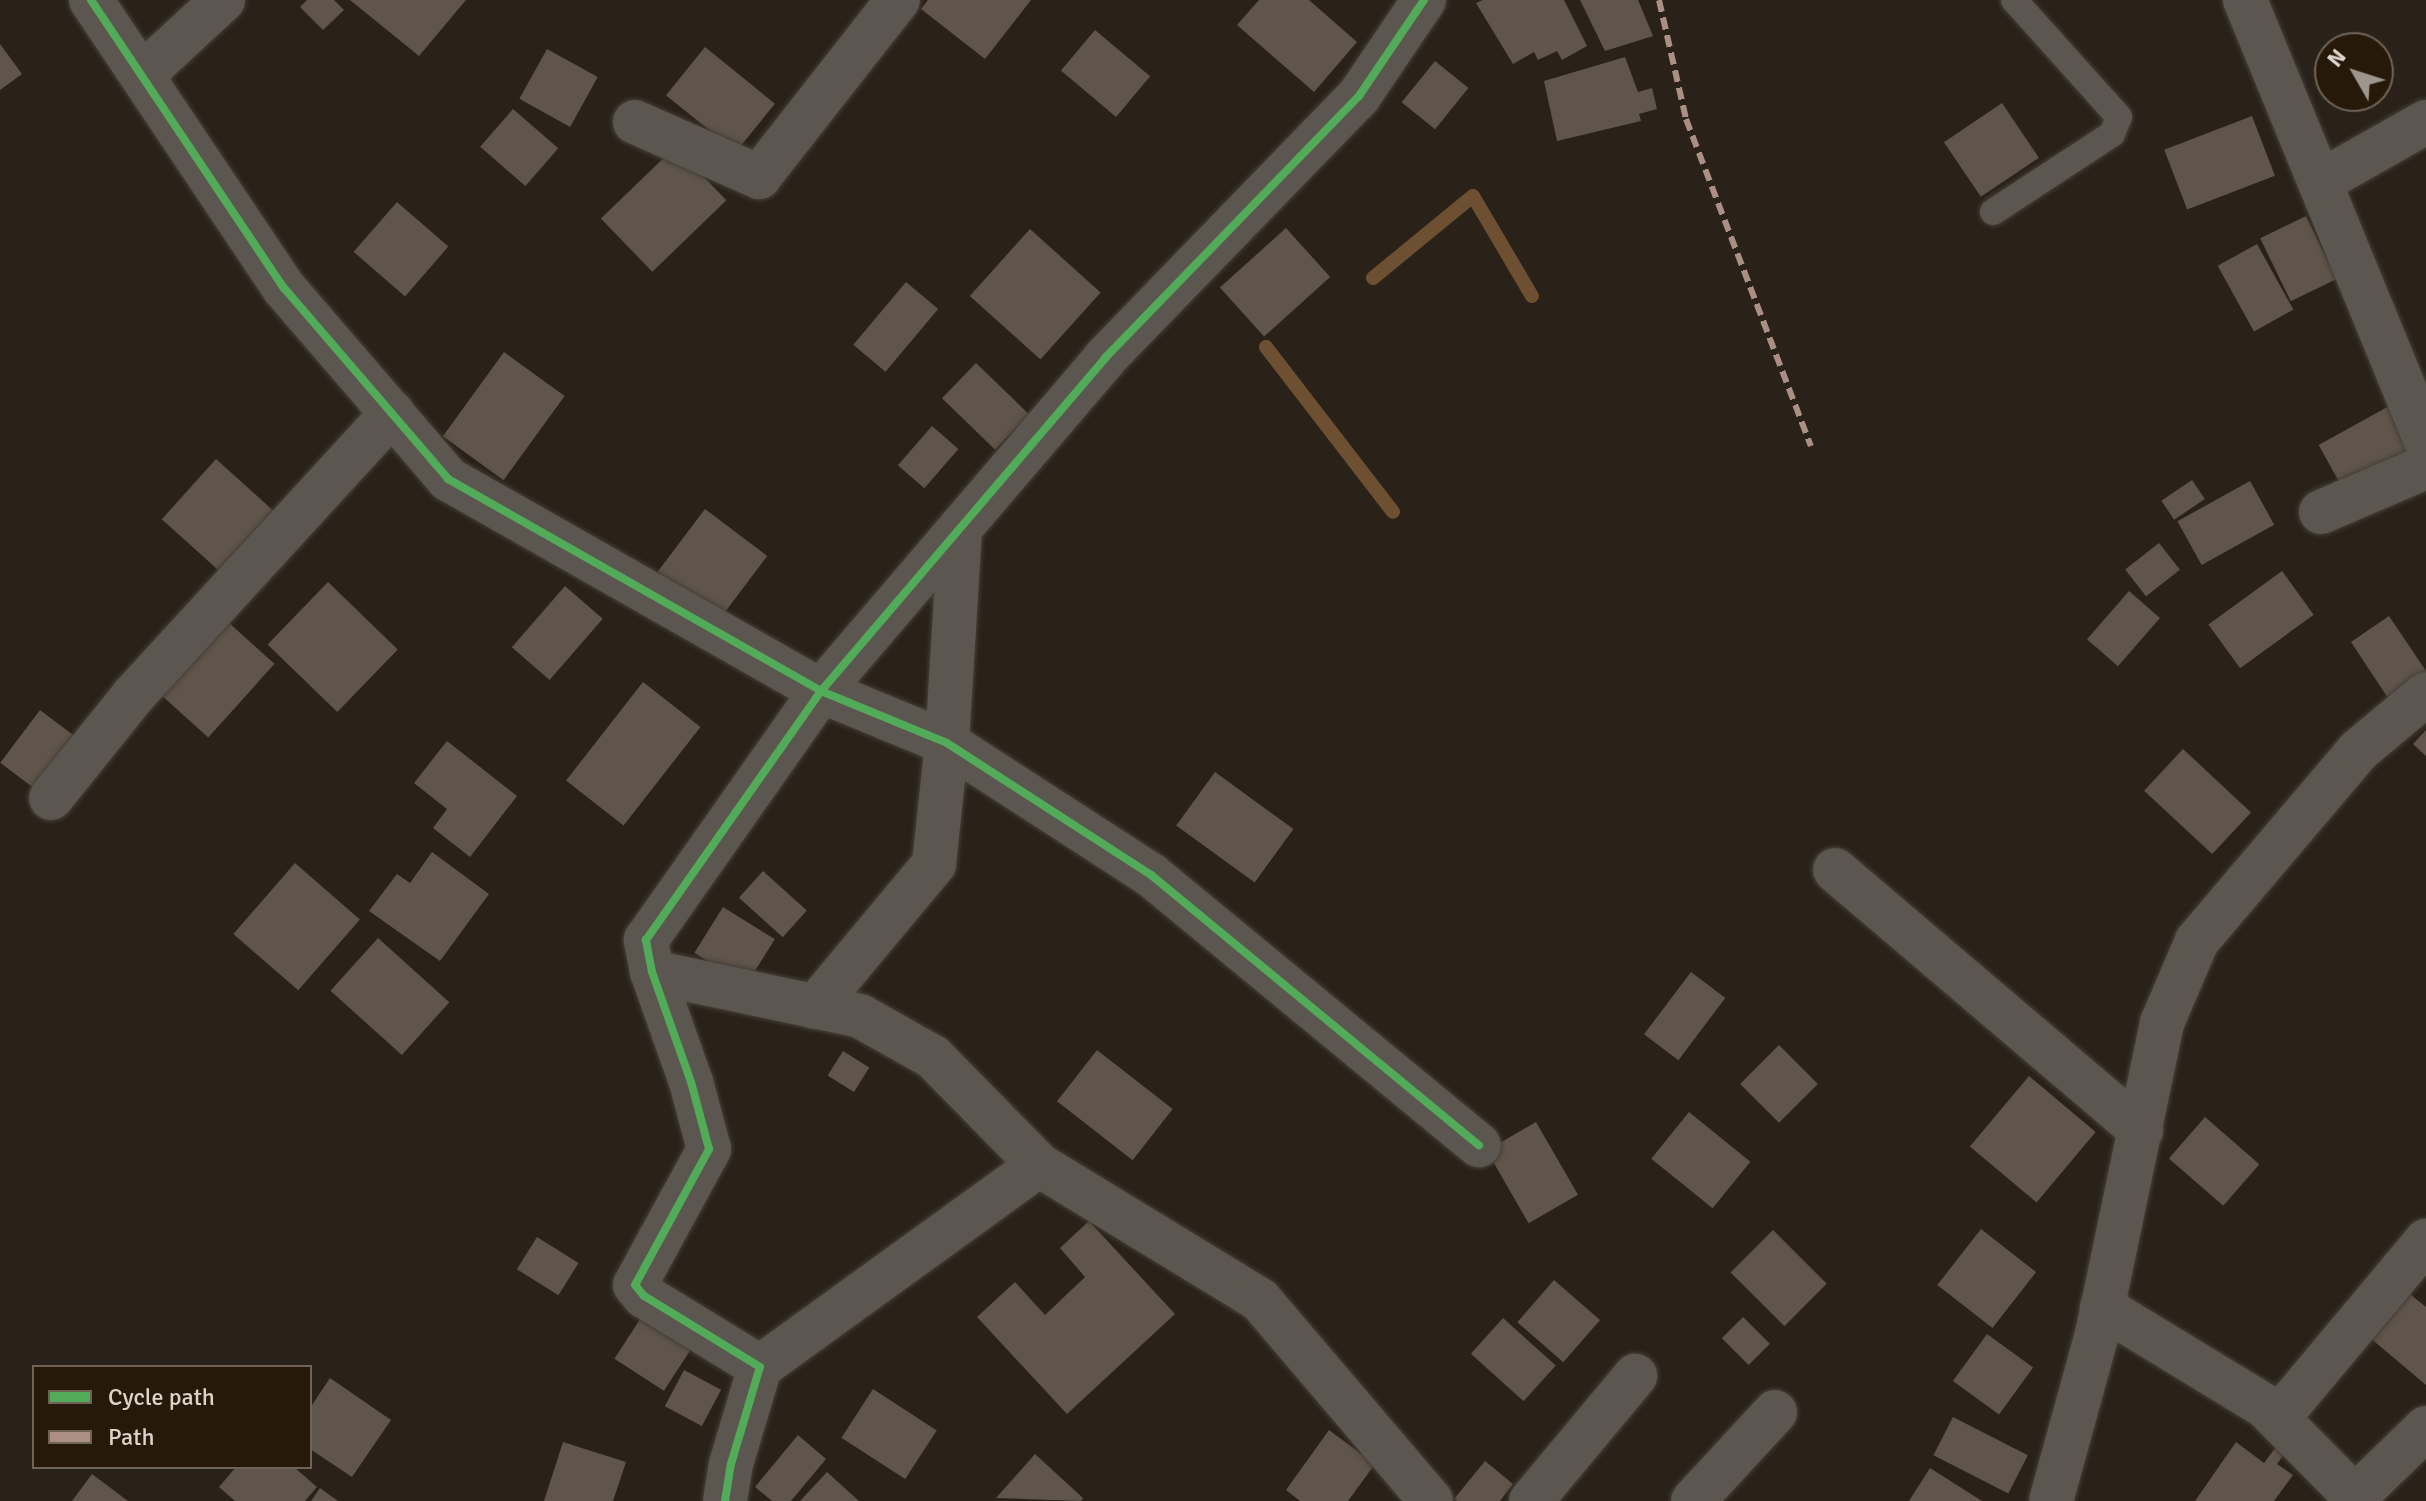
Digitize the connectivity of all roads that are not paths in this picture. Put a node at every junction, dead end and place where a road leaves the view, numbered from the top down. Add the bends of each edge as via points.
1 (91, 0) edge
2 (223, 0) edge
3 (898, 0) edge
4 (1424, 0) edge
5 (2014, 0) edge
6 (2245, 0) edge
7 (143, 74) junction
8 (635, 122) dead end
9 (2426, 122) edge
10 (2320, 182) junction
11 (1993, 212) dead end
12 (392, 413) junction
13 (2426, 441) edge
14 (2426, 467) edge
15 (2321, 512) dead end
16 (960, 528) junction
17 (821, 691) junction
18 (2426, 694) edge
19 (947, 743) junction
20 (51, 798) dead end
21 (1835, 870) dead end
22 (652, 972) junction
23 (815, 1007) junction
24 (2141, 1130) junction
25 (1479, 1145) dead end
26 (1039, 1165) junction
27 (2426, 1241) edge
28 (2102, 1307) junction
29 (760, 1367) junction
30 (1635, 1376) dead end
31 (1775, 1412) dead end
32 (2278, 1418) junction
33 (2426, 1428) edge
34 (2357, 1499) edge
35 (725, 1501) edge
36 (1431, 1501) edge
37 (1531, 1501) edge
38 (1693, 1501) edge
39 (2051, 1501) edge

1 - 7 street
2 - 7 street
3 - 8 street via 759,177
4 - 16 street via 1359,96 1105,358
5 - 11 lane via 2119,117 2112,134
6 - 10 street
7 - 12 street via 284,288
9 - 10 street
10 - 13 street
12 - 17 street via 448,479
12 - 20 street via 163,662
14 - 15 street
16 - 17 street
16 - 19 street
17 - 19 street
17 - 22 street via 658,918 646,940
18 - 24 street via 2359,750 2197,941 2162,1023
19 - 23 street via 934,864
19 - 25 street via 1151,875
21 - 24 street
22 - 23 street
22 - 29 street via 709,1149 635,1285 644,1296
23 - 26 street via 860,1016 933,1057
24 - 28 street
26 - 29 street
26 - 36 street via 1260,1300
27 - 32 street
28 - 32 street
28 - 39 street
29 - 35 street
30 - 37 street
31 - 38 street
32 - 34 street
33 - 34 street

